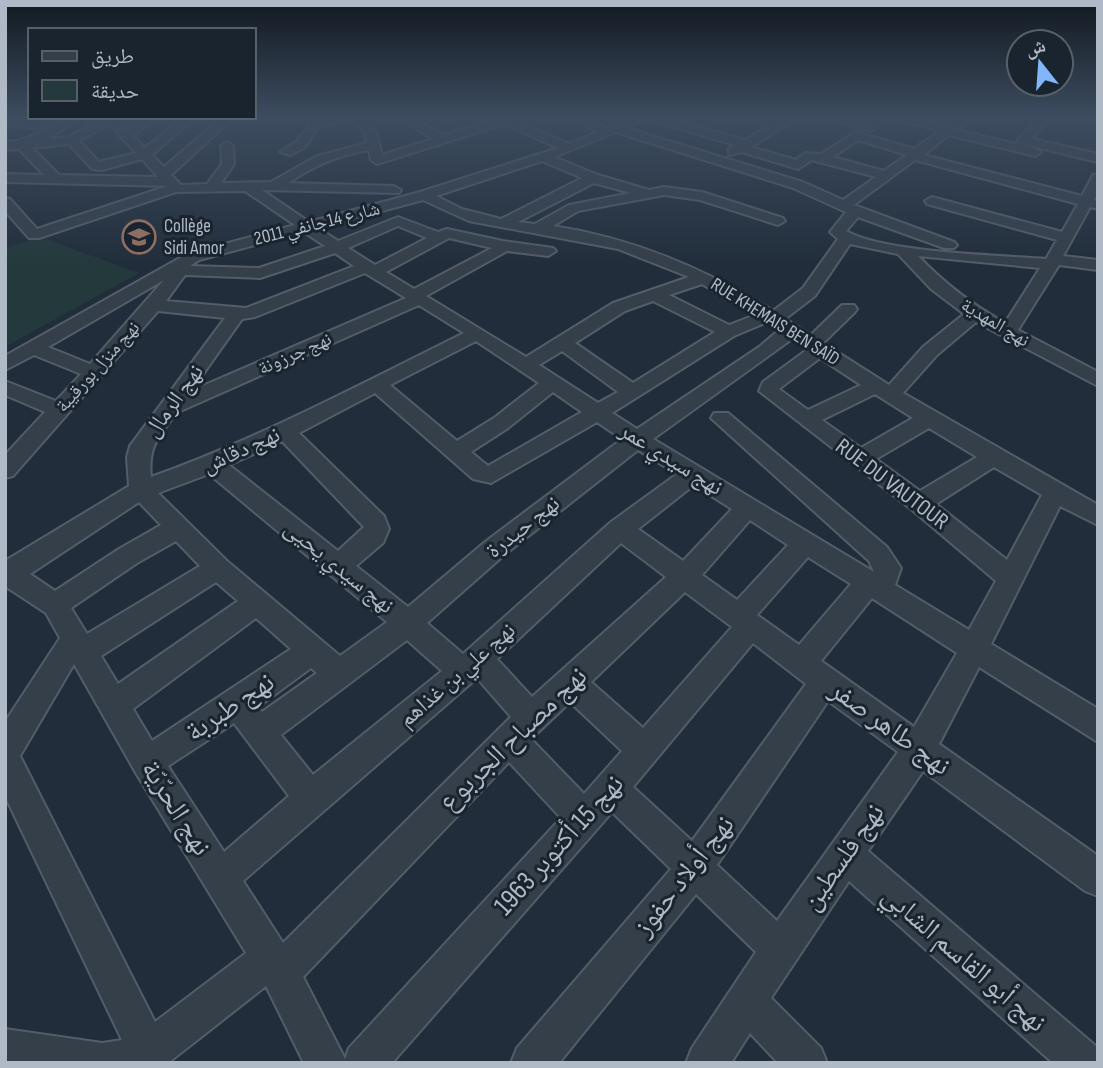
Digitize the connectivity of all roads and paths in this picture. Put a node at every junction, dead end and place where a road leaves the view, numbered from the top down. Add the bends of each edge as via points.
1 (42, 166) edge
2 (156, 166) edge
3 (183, 166) edge
4 (227, 166) edge
5 (307, 166) edge
6 (371, 166) edge
7 (384, 166) edge
8 (394, 166) edge
9 (516, 166) edge
10 (564, 166) edge
11 (736, 166) edge
12 (851, 166) edge
13 (899, 166) edge
14 (1031, 166) edge
15 (384, 171) junction
16 (887, 176) junction
17 (5, 177) edge
18 (593, 178) junction
19 (1098, 178) edge
20 (56, 180) junction
21 (169, 181) junction
22 (247, 186) junction
23 (274, 187) junction
24 (306, 187) junction
25 (211, 188) junction
26 (425, 195) junction
27 (649, 195) junction
28 (932, 201) dead end
29 (5, 202) edge
30 (1092, 203) edge
31 (850, 209) junction
32 (778, 221) dead end
33 (502, 224) junction
34 (306, 226) junction
35 (537, 229) junction
36 (841, 236) junction
37 (439, 237) junction
38 (1064, 237) junction
39 (503, 246) junction
40 (337, 247) junction
41 (903, 250) junction
42 (548, 251) dead end
43 (979, 256) junction
44 (1054, 262) junction
45 (184, 265) junction
46 (1098, 265) edge
47 (371, 269) junction
48 (703, 278) junction
49 (655, 295) junction
50 (416, 297) junction
51 (154, 305) junction
52 (848, 309) dead end
53 (237, 314) junction
54 (975, 314) junction
55 (777, 322) junction
56 (103, 330) junction
57 (728, 332) junction
58 (1008, 332) junction
59 (477, 333) junction
60 (563, 343) junction
61 (817, 347) junction
62 (33, 348) junction
63 (5, 364) edge
64 (526, 365) junction
65 (92, 371) junction
66 (1098, 380) edge
67 (552, 383) junction
68 (378, 385) junction
69 (631, 391) junction
70 (884, 391) junction
71 (10, 394) edge
72 (171, 408) junction
73 (59, 410) junction
74 (596, 412) junction
75 (721, 418) dead end
76 (806, 419) junction
77 (928, 419) junction
78 (285, 431) junction
79 (637, 439) junction
80 (457, 451) junction
81 (992, 458) junction
82 (859, 459) junction
83 (212, 464) junction
84 (5, 470) edge
85 (695, 473) junction
86 (141, 490) junction
87 (1055, 493) junction
88 (919, 503) junction
89 (748, 507) junction
90 (1098, 516) edge
91 (179, 527) junction
92 (620, 529) junction
93 (804, 543) junction
94 (338, 566) junction
95 (218, 568) junction
96 (8, 573) edge
97 (684, 577) junction
98 (1010, 577) junction
99 (875, 585) junction
100 (258, 602) junction
101 (55, 605) junction
102 (745, 621) junction
103 (408, 623) junction
104 (79, 645) junction
105 (974, 649) junction
106 (312, 651) junction
107 (471, 665) junction
108 (813, 672) junction
109 (339, 674) junction
110 (570, 682) junction
111 (115, 704) junction
112 (237, 704) junction
113 (1098, 727) edge
114 (520, 729) junction
115 (260, 732) junction
116 (7, 747) edge
117 (919, 749) junction
118 (644, 750) junction
119 (147, 762) junction
120 (611, 788) junction
121 (311, 798) junction
122 (584, 818) junction
123 (845, 854) junction
124 (695, 867) junction
125 (220, 878) junction
126 (1098, 878) edge
127 (780, 949) junction
128 (275, 965) junction
129 (747, 1001) junction
130 (5, 1049) edge
131 (149, 1052) junction
132 (103, 1063) edge
133 (326, 1063) edge
134 (364, 1063) edge
135 (532, 1063) edge
136 (707, 1063) edge
137 (806, 1063) edge
138 (1084, 1063) edge

1 - 20 street
2 - 21 street
3 - 21 street
4 - 25 street
5 - 23 street
6 - 15 street
7 - 15 street
8 - 15 street
9 - 26 street, شارع 14جانفي 2011
10 - 18 street
11 - 31 street
12 - 16 street
13 - 16 street
14 - 30 street
15 - 24 street
15 - 24 street via 334,167
15 - 26 street, شارع 14جانفي 2011
15 - 34 street, شارع 14جانفي 2011
16 - 31 street
17 - 20 street
18 - 27 street
18 - 33 street
19 - 30 street
20 - 21 street
21 - 25 street
21 - 29 street via 34,235
22 - 23 street
22 - 25 street
22 - 34 street, نهج سيدي عمر
23 - 24 street
26 - 33 street, RUE KHEMAIS BEN SAÏD via 446,209
27 - 32 street via 682,192 702,196
27 - 35 street via 574,208
28 - 38 street
30 - 38 street
31 - 36 street
31 - 43 street
33 - 35 street, RUE KHEMAIS BEN SAÏD
34 - 40 street, نهج سيدي عمر
34 - 45 street, شارع 14جانفي 2011
35 - 48 street, RUE KHEMAIS BEN SAÏD via 635,249
36 - 41 street
36 - 55 street via 809,292
37 - 39 street via 447,233
37 - 40 street via 398,221
37 - 47 street
38 - 44 street
39 - 42 street
39 - 50 street, نهج جرزونة
40 - 45 street via 260,273
40 - 47 street, نهج سيدي عمر
41 - 43 street
41 - 54 street, نهج المهدية via 937,285
43 - 44 street
44 - 46 street
44 - 58 street
45 - 51 street, نهج منزل بورقيبة
45 - 56 street, شارع 14جانفي 2011
47 - 50 street, نهج سيدي عمر
47 - 53 street
48 - 49 street
48 - 55 street, RUE KHEMAIS BEN SAÏD
49 - 57 street
49 - 60 street via 619,307
50 - 59 street, نهج سيدي عمر
50 - 72 street, نهج جرزونة
51 - 53 street
51 - 56 street, نهج منزل بورقيبة
52 - 61 street
53 - 72 street, نهج الرمال
54 - 58 street, نهج المهدية
54 - 70 street
55 - 57 street
55 - 61 street, RUE KHEMAIS BEN SAÏD
55 - 79 street, نهج حيدرة via 766,351
56 - 62 street, شارع 14جانفي 2011
56 - 65 street, نهج منزل بورقيبة
57 - 69 street
58 - 66 street, نهج المهدية
59 - 64 street, نهج سيدي عمر
59 - 68 street, نهج دقاش
60 - 64 street
60 - 69 street
61 - 70 street, RUE KHEMAIS BEN SAÏD
61 - 76 street, RUE DU VAUTOUR via 770,386 772,393
62 - 63 street, شارع 14جانفي 2011
62 - 65 street
64 - 67 street, نهج سيدي عمر
65 - 73 street, نهج منزل بورقيبة
67 - 74 street, نهج سيدي عمر
67 - 80 street
68 - 78 street, نهج دقاش
68 - 80 street
69 - 74 street
70 - 76 street
70 - 77 street, RUE KHEMAIS BEN SAÏD
71 - 73 street
72 - 86 street, نهج الرمال via 141,446
73 - 84 street, نهج منزل بورقيبة
74 - 79 street, نهج سيدي عمر
74 - 80 street via 491,475 481,473
75 - 99 street via 877,554 888,568
76 - 82 street, RUE DU VAUTOUR
77 - 81 street, RUE KHEMAIS BEN SAÏD
77 - 82 street
78 - 83 street, نهج دقاش
78 - 94 street via 377,528 374,536
79 - 85 street, نهج سيدي عمر
79 - 103 street, نهج حيدرة via 494,549
81 - 87 street, RUE KHEMAIS BEN SAÏD
81 - 88 street
82 - 88 street, RUE DU VAUTOUR
83 - 86 street, نهج دقاش
83 - 94 street, نهج سيدي يحيى
85 - 89 street, نهج سيدي عمر
85 - 92 street, نهج علي بن غذاهم
86 - 91 street
86 - 96 street, نهج دقاش
87 - 90 street, RUE KHEMAIS BEN SAÏD
87 - 98 street, نهج فلسطين
88 - 98 street, RUE DU VAUTOUR
89 - 93 street, نهج سيدي عمر
89 - 97 street, نهج مصباح الجربوع
91 - 95 street
91 - 101 street
92 - 97 street, نهج طاهر صفر
92 - 107 street, نهج علي بن غذاهم
93 - 99 street, نهج سيدي عمر
93 - 102 street, نهج 15 أكتوبر 1963
94 - 103 street, نهج سيدي يحيى
95 - 100 street
95 - 104 street
96 - 101 street, نهج الحرّيّة
97 - 102 street, نهج طاهر صفر
97 - 110 street, نهج مصباح الجربوع
98 - 105 street, نهج فلسطين
99 - 105 street, نهج سيدي عمر
99 - 108 street, نهج أولاد حفوز
100 - 106 street
100 - 111 street
101 - 104 street, نهج الحرّيّة
102 - 108 street, نهج طاهر صفر
102 - 118 street, نهج 15 أكتوبر 1963
103 - 107 street, نهج سيدي يحيى
103 - 109 street, نهج حيدرة
104 - 111 street, نهج الحرّيّة
104 - 116 street
105 - 113 street, نهج سيدي عمر
105 - 117 street, نهج فلسطين
106 - 109 street
106 - 112 street, نهج طبربة
107 - 114 street, نهج سيدي يحيى
107 - 121 street, نهج علي بن غذاهم
108 - 117 street, نهج طاهر صفر
108 - 124 street, نهج أولاد حفوز
109 - 115 street, نهج حيدرة
110 - 114 street, نهج مصباح الجربوع
110 - 118 street
111 - 119 street, نهج الحرّيّة
112 - 115 street
112 - 119 street, نهج طبربة
114 - 122 street, نهج سيدي يحيى
114 - 128 street, نهج مصباح الجربوع
115 - 121 street
116 - 131 street
117 - 123 street, نهج فلسطين
117 - 126 street, نهج طاهر صفر
118 - 120 street, نهج 15 أكتوبر 1963
119 - 125 street, نهج الحرّيّة
120 - 122 street, نهج 15 أكتوبر 1963
120 - 124 street
121 - 125 street, نهج علي بن غذاهم
122 - 134 street, نهج 15 أكتوبر 1963
123 - 127 street, نهج فلسطين
123 - 138 street, نهج أبو القاسم الشابي
124 - 127 street
124 - 135 street, نهج أولاد حفوز
125 - 128 street, نهج الحرّيّة
127 - 129 street, نهج فلسطين
128 - 131 street, نهج مصباح الجربوع
128 - 133 street, نهج الحرّيّة
129 - 136 street, نهج فلسطين
129 - 137 street
130 - 132 street
131 - 132 street

